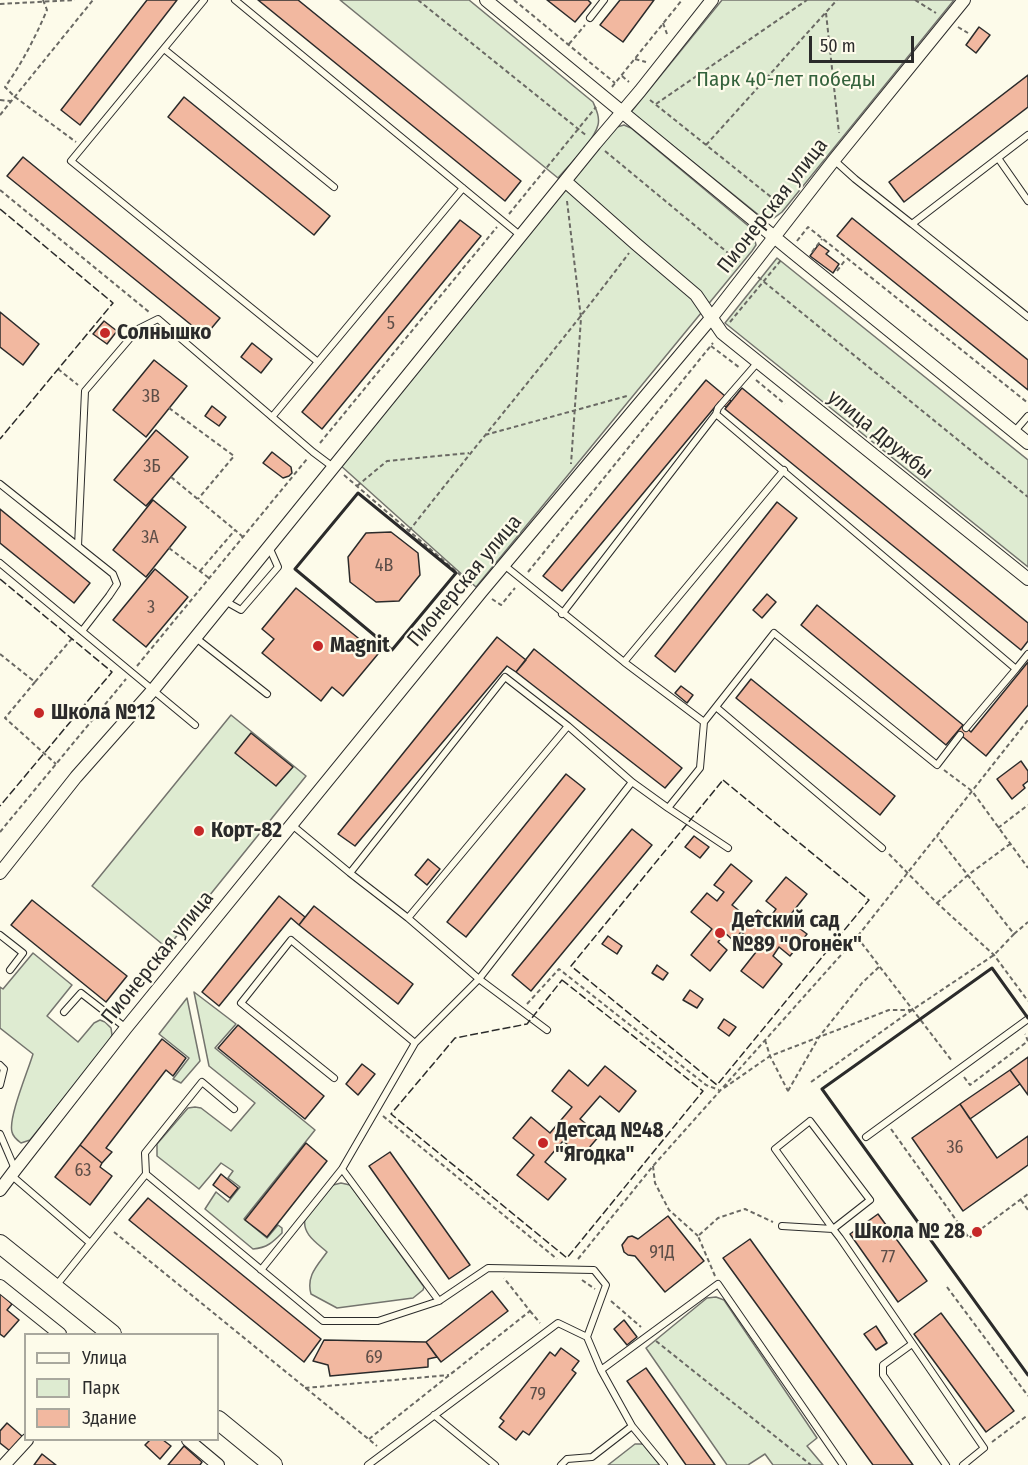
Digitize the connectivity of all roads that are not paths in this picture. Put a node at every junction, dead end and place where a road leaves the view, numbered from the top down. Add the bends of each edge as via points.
1 (204, 0) edge
2 (235, 0) edge
3 (486, 0) edge
4 (604, 0) edge
5 (712, 0) edge
6 (964, 0) edge
7 (590, 18) road end
8 (164, 49) junction
9 (623, 112) junction
10 (1028, 135) edge
11 (838, 155) junction
12 (998, 158) junction
13 (565, 181) junction
14 (334, 187) dead end
15 (463, 188) junction
16 (1028, 201) edge
17 (912, 224) junction
18 (521, 236) junction
19 (774, 236) junction
20 (711, 317) junction
21 (1028, 317) edge
22 (318, 362) junction
23 (758, 362) junction
24 (716, 414) junction
25 (1028, 416) edge
26 (272, 417) junction
27 (1014, 432) junction
28 (1028, 443) edge
29 (334, 467) junction
30 (784, 470) junction
31 (0, 484) edge
32 (78, 546) junction
33 (269, 546) junction
34 (0, 562) edge
35 (503, 565) junction
36 (1028, 579) edge
37 (225, 601) junction
38 (562, 614) junction
39 (81, 630) junction
40 (196, 637) junction
41 (1028, 654) edge
42 (624, 662) junction
43 (1017, 669) junction
44 (153, 690) junction
45 (267, 694) dead end
46 (716, 707) junction
47 (704, 722) junction
48 (195, 725) dead end
49 (568, 726) junction
50 (966, 728) dead end
51 (960, 735) dead end
52 (632, 782) junction
53 (668, 808) junction
54 (291, 824) junction
55 (728, 848) dead end
56 (882, 848) road end
57 (0, 873) edge
58 (350, 873) junction
59 (408, 918) junction
60 (0, 935) edge
61 (10, 970) dead end
62 (478, 979) junction
63 (64, 1012) dead end
64 (1028, 1019) edge
65 (126, 1028) junction
66 (547, 1030) dead end
67 (415, 1044) junction
68 (0, 1065) edge
69 (334, 1078) dead end
70 (0, 1085) edge
71 (234, 1109) dead end
72 (0, 1134) edge
73 (866, 1137) dead end
74 (342, 1169) junction
75 (13, 1172) junction
76 (146, 1174) junction
77 (0, 1190) edge
78 (782, 1226) road end
79 (833, 1229) junction
80 (90, 1243) junction
81 (0, 1244) edge
82 (261, 1270) junction
83 (0, 1286) edge
84 (54, 1288) junction
85 (439, 1301) junction
86 (58, 1333) edge
87 (110, 1333) edge
88 (586, 1337) junction
89 (912, 1344) junction
90 (601, 1370) junction
91 (434, 1415) junction
92 (219, 1421) edge
93 (632, 1426) junction
94 (26, 1441) edge
95 (189, 1441) edge
96 (4, 1465) edge
97 (218, 1465) edge
98 (273, 1465) edge
99 (368, 1465) edge
100 (495, 1465) edge
101 (561, 1465) edge
102 (664, 1465) edge
103 (843, 1465) edge
104 (946, 1465) edge
105 (963, 1465) edge

1 - 8 lane
2 - 15 lane
3 - 9 street
4 - 7 lane
5 - 9 street
6 - 11 street, Пионерская улица
8 - 14 lane
8 - 22 lane via 71,161
9 - 13 street
9 - 19 street
10 - 12 lane
11 - 17 lane
11 - 19 street, Пионерская улица
12 - 16 lane
12 - 17 lane
13 - 18 street
13 - 20 street, улица Дружбы via 696,295
15 - 18 lane
15 - 22 lane
17 - 21 lane
18 - 29 street
19 - 20 street, Пионерская улица
19 - 27 street
20 - 23 street, улица Дружбы via 722,333
20 - 35 street, Пионерская улица
22 - 26 lane
23 - 24 lane
23 - 36 street, улица Дружбы
24 - 30 lane
24 - 38 lane
25 - 27 lane
26 - 29 lane
26 - 32 lane via 158,319 138,329 85,391
27 - 28 street
29 - 33 street
30 - 42 lane
30 - 43 lane
31 - 32 lane
32 - 39 lane via 112,574 117,584
33 - 37 street
33 - 37 lane via 278,567 241,610
34 - 39 lane
35 - 38 lane
35 - 54 street, Пионерская улица
37 - 40 street
38 - 42 lane
39 - 44 lane
40 - 44 street
40 - 45 lane
41 - 43 lane
42 - 47 lane
43 - 50 lane
44 - 48 lane
44 - 57 street via 76,777
46 - 47 lane
46 - 51 lane via 774,633 937,765
46 - 56 lane
47 - 53 lane via 700,768
49 - 52 lane
49 - 58 lane via 505,676
49 - 59 lane
52 - 53 lane
52 - 62 lane
53 - 55 lane
54 - 58 lane
54 - 65 street, Пионерская улица
58 - 59 lane
59 - 62 lane
60 - 61 lane via 23,953
62 - 66 lane
62 - 67 lane
63 - 65 lane via 81,993
64 - 73 lane
65 - 75 street, Пионерская улица
67 - 69 lane via 291,940 241,1003
67 - 74 lane
68 - 70 lane via 4,1069
71 - 76 lane via 202,1082 145,1153
72 - 75 lane
74 - 82 lane
74 - 85 lane
75 - 77 street, Пионерская улица
75 - 80 lane
76 - 80 lane
76 - 82 lane
78 - 79 lane
79 - 79 lane via 870,1200 810,1121 775,1149
79 - 89 lane
80 - 84 lane
81 - 84 street
82 - 85 lane via 324,1321 378,1321
83 - 86 street
84 - 87 street
85 - 88 lane via 488,1268 594,1270 606,1285
88 - 90 lane
88 - 91 lane via 558,1323
89 - 104 lane via 883,1365 883,1375
89 - 105 lane via 984,1448
90 - 93 lane
90 - 103 lane via 718,1284
91 - 99 lane
91 - 100 lane
92 - 98 street
93 - 101 lane via 592,1457 567,1459
93 - 102 lane
94 - 96 street
95 - 97 street

